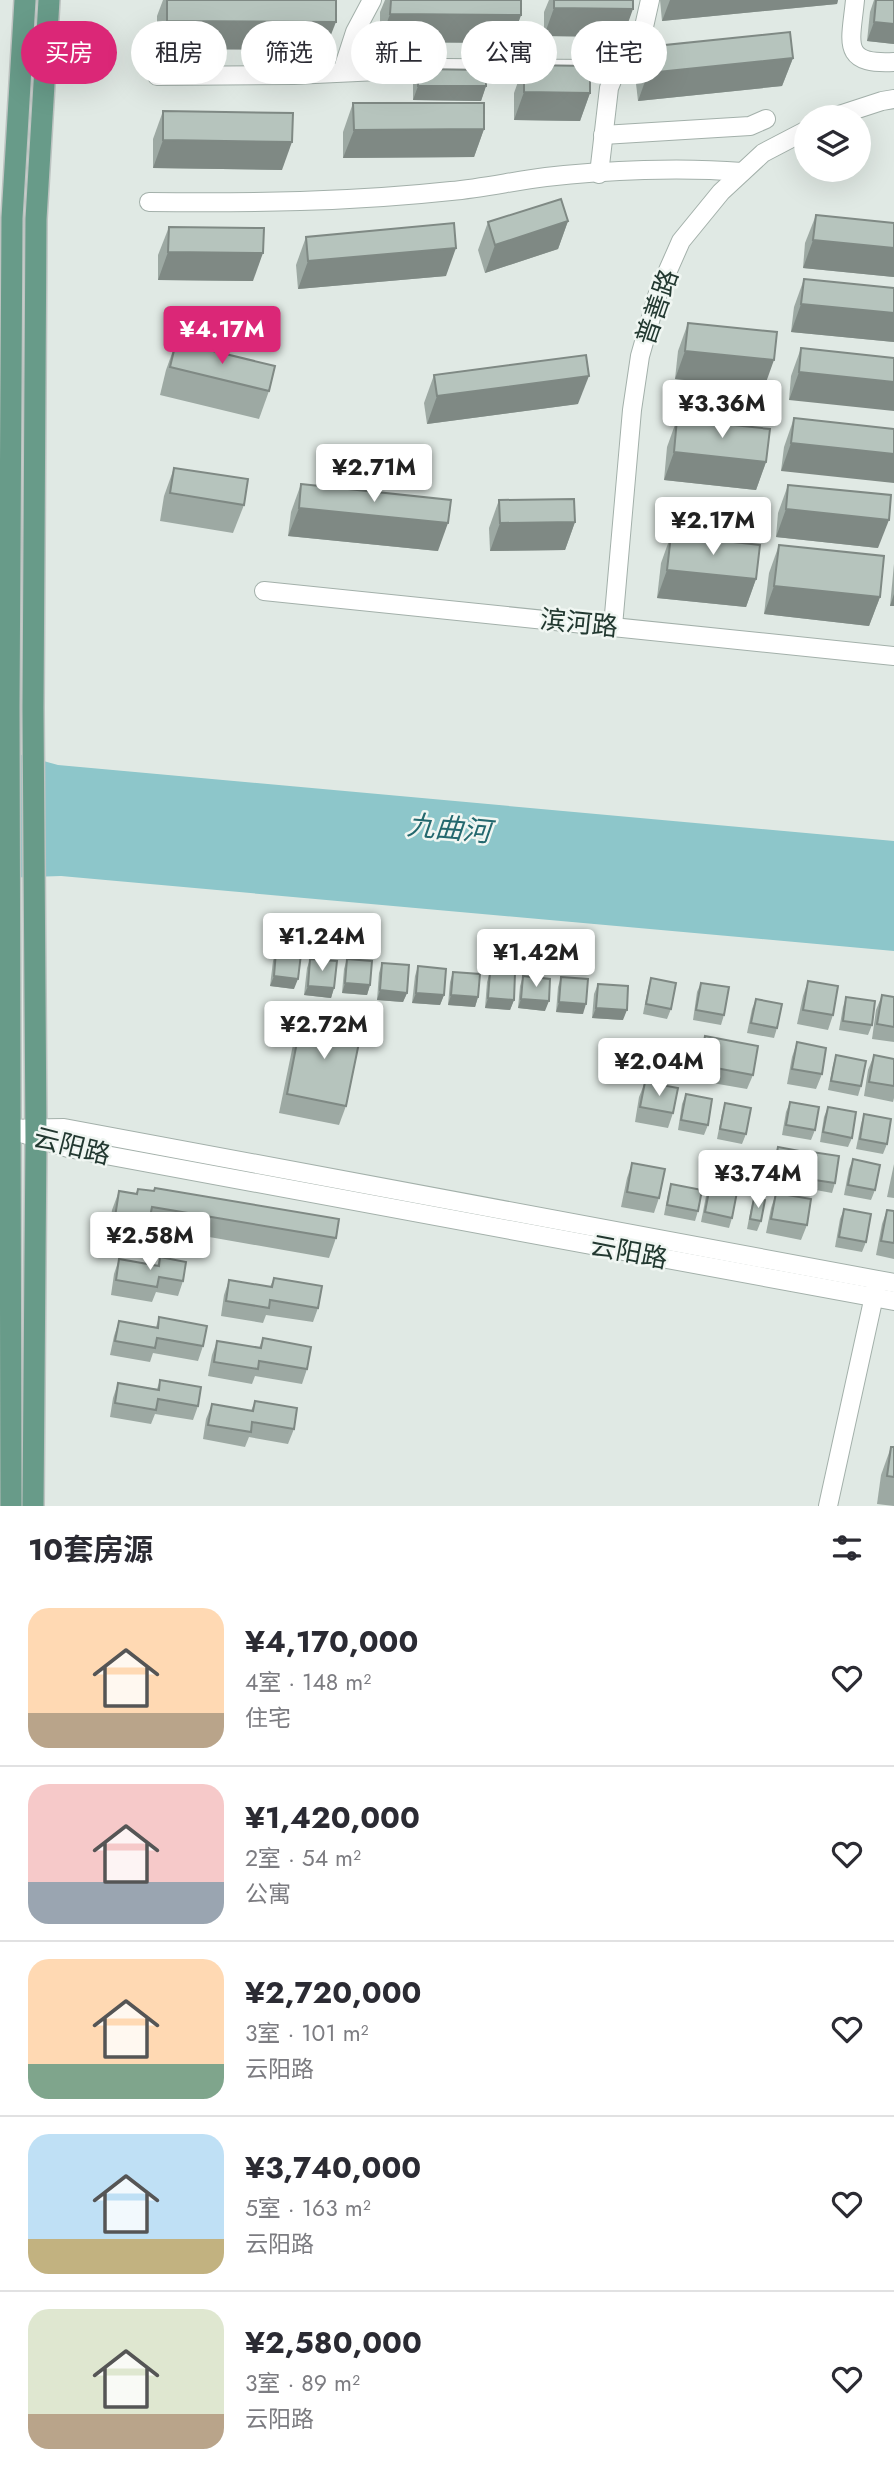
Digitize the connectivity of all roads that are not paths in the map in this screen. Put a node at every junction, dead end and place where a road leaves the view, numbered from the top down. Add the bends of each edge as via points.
1 (25, 0) edge
2 (49, 0) edge
3 (372, 0) edge
4 (855, 0) edge
5 (894, 62) edge
6 (571, 69) edge
7 (342, 72) junction
8 (227, 75) edge
9 (611, 84) edge
10 (894, 99) edge
11 (870, 105) edge
12 (766, 119) dead end
13 (603, 135) junction
14 (794, 137) edge
15 (742, 172) junction
16 (599, 174) junction
17 (149, 202) dead end
18 (264, 591) dead end
19 (613, 626) junction
20 (894, 656) edge
21 (5, 1129) edge
22 (36, 1133) junction
23 (882, 1287) edge
24 (894, 1301) edge
25 (10, 1506) edge
26 (33, 1506) edge
27 (828, 1506) edge

1 - 21 main road via 12,218
2 - 22 main road via 36,219
3 - 7 street
4 - 5 street via 851,42 857,55 867,62
6 - 7 street
7 - 8 street
9 - 13 street
10 - 11 street
12 - 13 street via 750,126
13 - 16 street
14 - 15 street, 普善路 via 763,153
15 - 16 street via 696,169
15 - 19 street, 普善路 via 681,241 658,293 640,356
16 - 17 street via 345,200
18 - 19 street, 滨河路
19 - 20 street, 滨河路
21 - 22 street, 云阳路
21 - 25 main road
22 - 23 street, 云阳路 via 81,1150
22 - 26 main road
23 - 24 street, 云阳路
23 - 27 street

